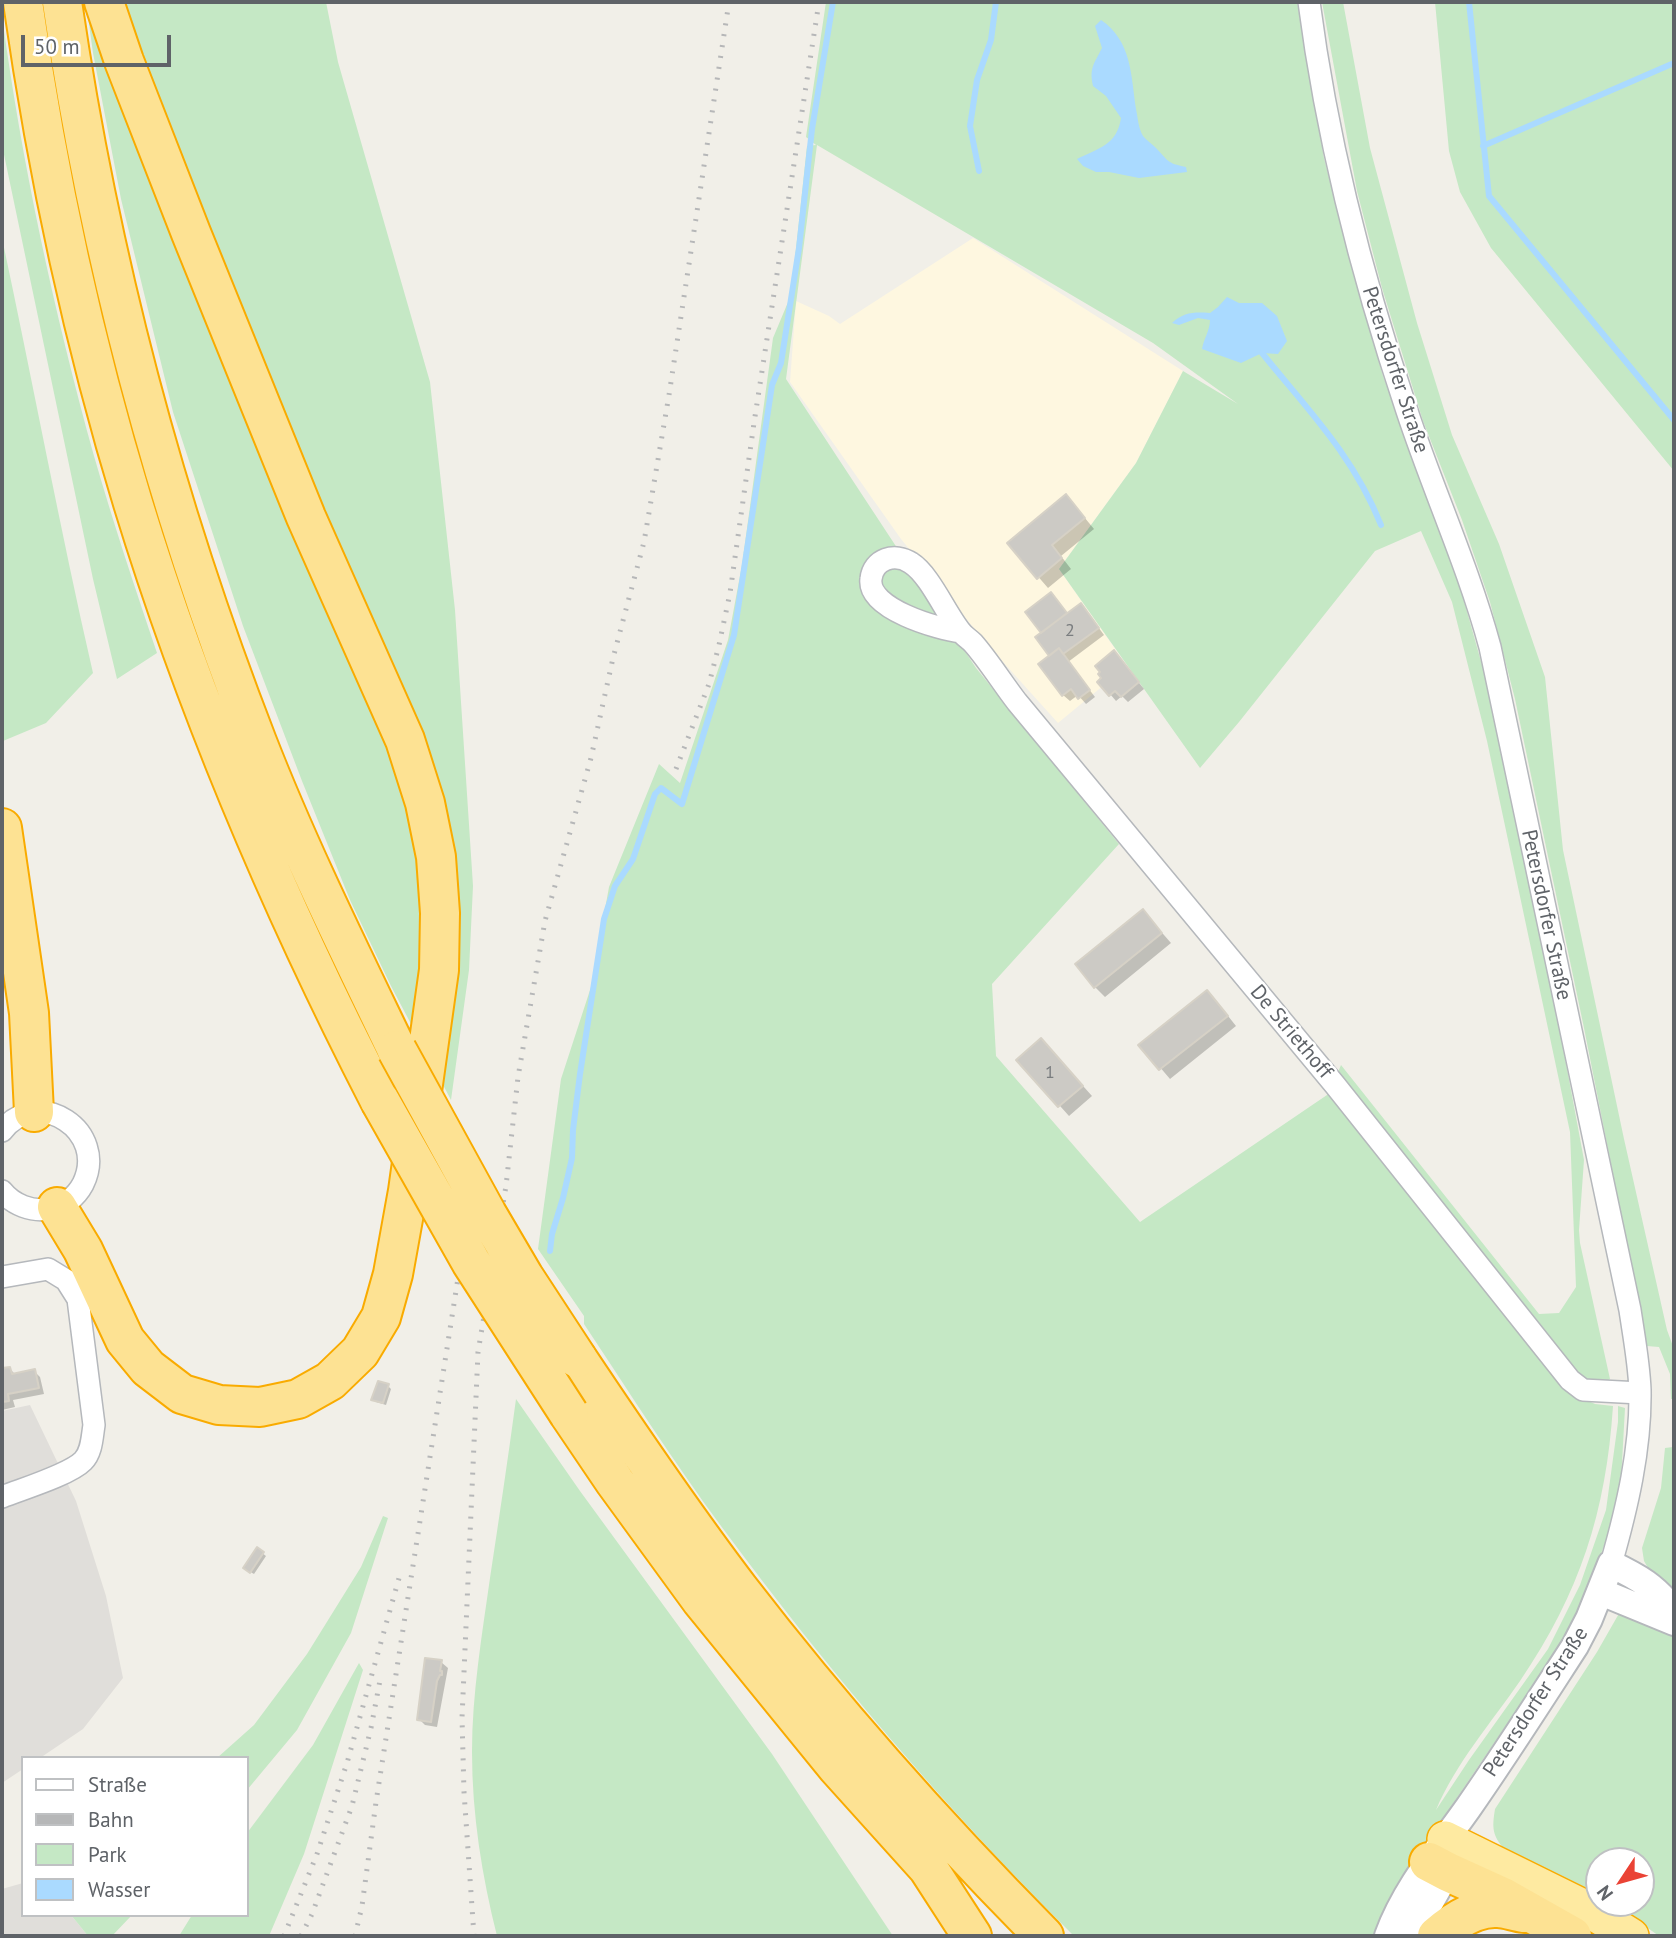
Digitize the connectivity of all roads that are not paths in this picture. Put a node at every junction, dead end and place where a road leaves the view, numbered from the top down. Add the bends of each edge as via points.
1 (23, 2) edge
2 (62, 2) edge
3 (104, 2) edge
4 (1309, 2) edge
5 (961, 632) dead end
6 (2, 828) edge
7 (34, 1112) junction
8 (2, 1131) edge
9 (2, 1191) edge
10 (57, 1207) junction
11 (2, 1277) edge
12 (1640, 1393) junction
13 (2, 1497) edge
14 (1611, 1564) junction
15 (1601, 1592) junction
16 (1674, 1611) edge
17 (1674, 1622) edge
18 (1445, 1855) junction
19 (928, 1868) junction
20 (1534, 1915) junction
21 (972, 1936) edge
22 (993, 1936) edge
23 (1044, 1936) edge
24 (1388, 1936) edge
25 (1415, 1936) edge
26 (1437, 1936) edge
27 (1573, 1936) edge
28 (1631, 1936) edge

1 - 19 highway, bridge via 67,250 136,515 189,669 271,875 320,981 380,1101 471,1262 614,1482 750,1661
2 - 23 highway, bridge via 106,247 150,425 182,529 262,755 397,1050 524,1278 676,1504 740,1590 891,1774
3 - 10 highway via 186,221 306,517 405,740 436,857 439,970 393,1274 381,1317 360,1352 330,1381 298,1399 260,1407 219,1405 182,1394 148,1368 125,1340 83,1250
4 - 12 street, Petersdorfer Straße via 1329,125 1362,264 1406,411 1490,647 1630,1310
5 - 12 street, De Striethoff via 1335,1085 1570,1380 1583,1390
6 - 7 highway via 29,1013
7 - 8 street via 19,1116
7 - 10 street via 66,1119 86,1145 87,1176 75,1195
9 - 10 street via 29,1209
11 - 13 street via 48,1269 66,1280 78,1300 94,1425 92,1446 84,1461
12 - 14 street, Petersdorfer Straße via 1637,1448
14 - 15 street, Petersdorfer Straße
14 - 16 street via 1641,1578
15 - 17 street
15 - 18 street, Petersdorfer Straße via 1575,1646 1467,1809
18 - 20 highway
18 - 24 street, Petersdorfer Straße via 1410,1893
18 - 25 street, Petersdorfer Straße
18 - 28 highway via 1591,1911
19 - 21 highway
19 - 22 highway
20 - 26 highway via 1482,1910 1450,1924
20 - 27 highway

